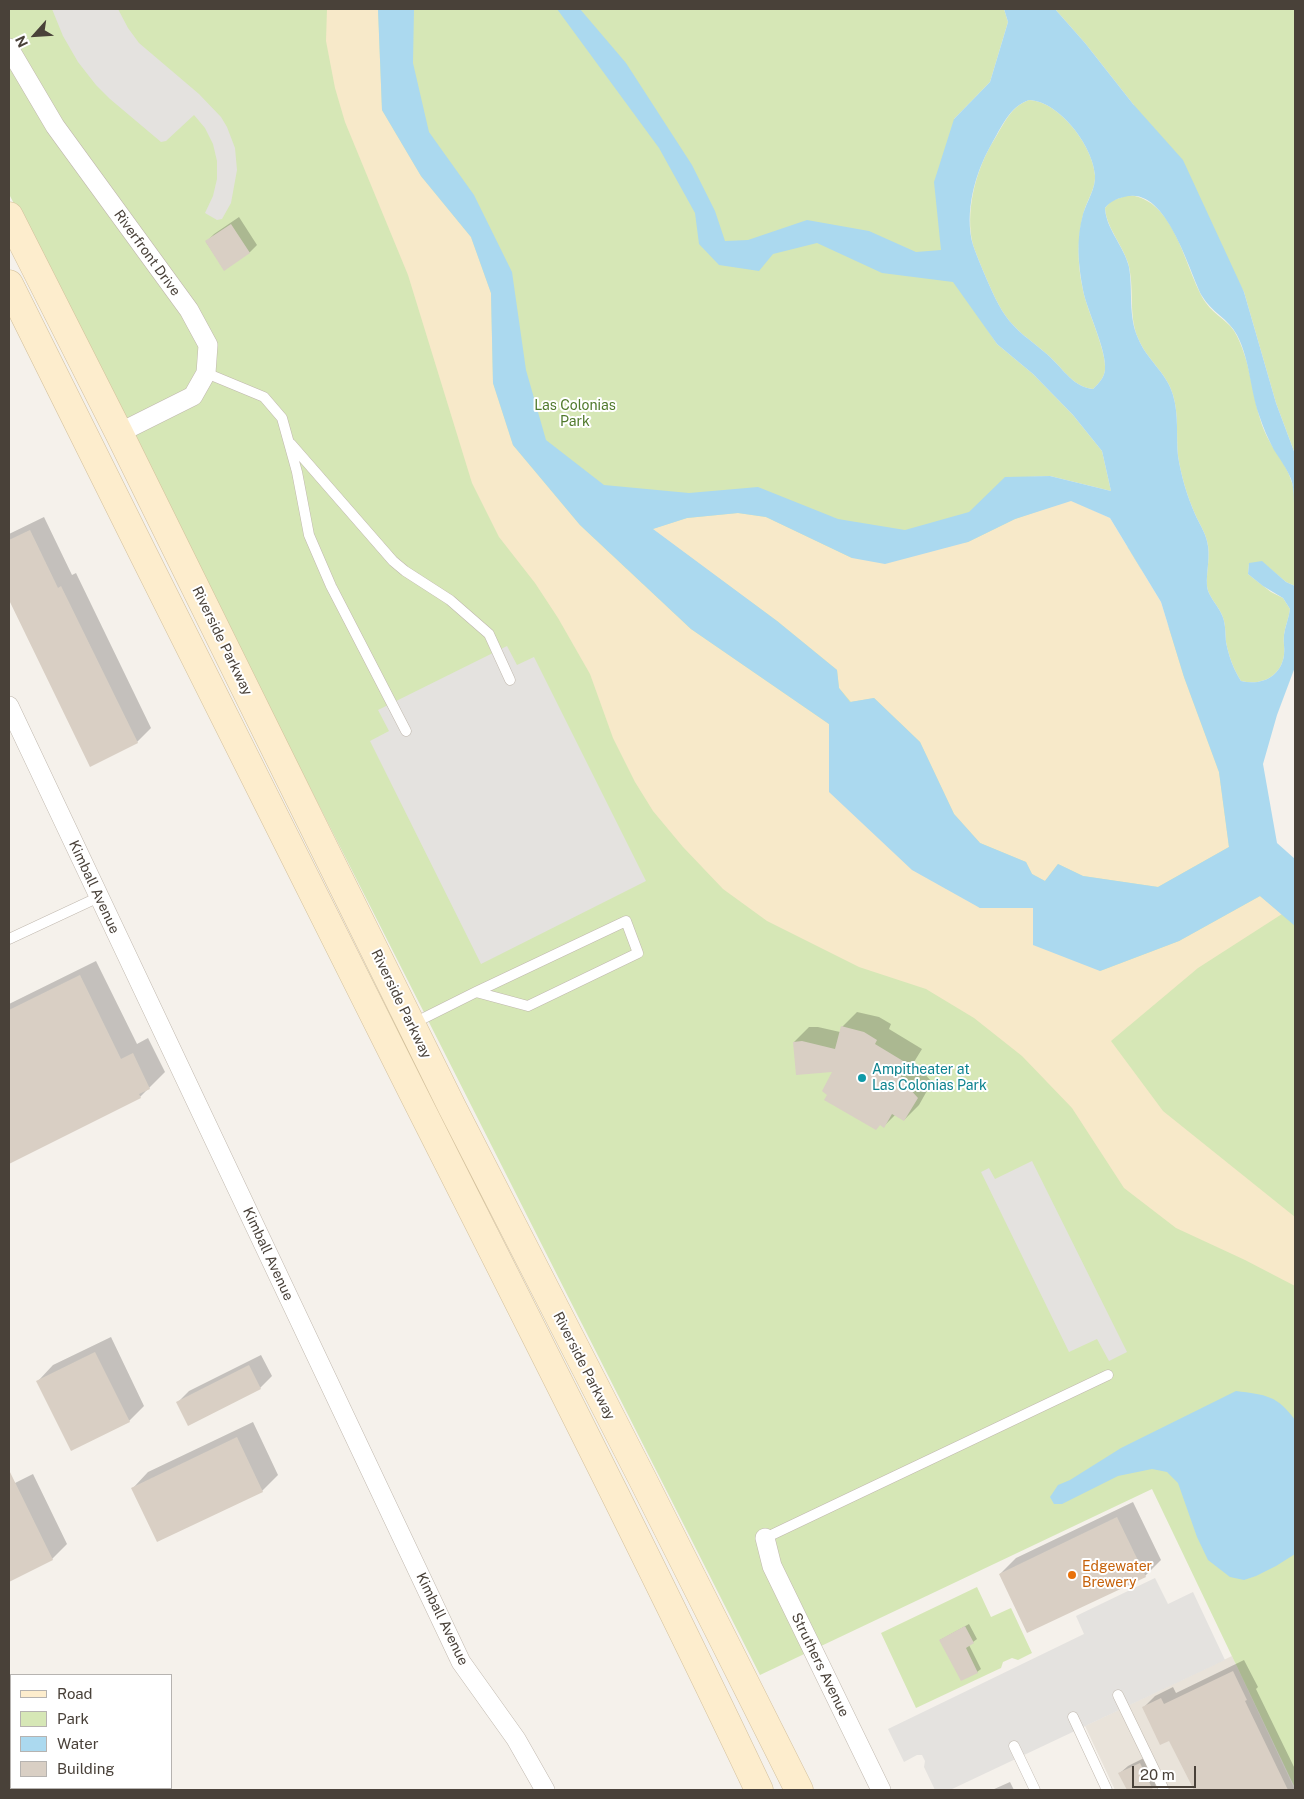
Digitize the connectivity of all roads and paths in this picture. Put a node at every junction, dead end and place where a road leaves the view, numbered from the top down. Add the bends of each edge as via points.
1 (9, 48) edge
2 (9, 216) edge
3 (9, 284) edge
4 (206, 373) junction
5 (119, 433) junction
6 (289, 442) junction
7 (510, 680) dead end
8 (9, 706) edge
9 (406, 731) dead end
10 (99, 897) junction
11 (9, 939) edge
12 (476, 992) junction
13 (411, 1024) junction
14 (1108, 1375) dead end
15 (765, 1538) joint
16 (1118, 1695) dead end
17 (1073, 1717) dead end
18 (1014, 1746) dead end
19 (545, 1790) edge
20 (758, 1790) edge
21 (799, 1790) edge
22 (881, 1790) edge
23 (1036, 1790) edge
24 (1107, 1790) edge
25 (1164, 1790) edge

1 - 4 street, Riverfront Drive via 55,126 189,310 208,345
2 - 5 main road, Riverside Parkway
3 - 20 main road, Riverside Parkway via 706,1678
4 - 5 street, Riverfront Drive via 192,396
4 - 6 lane via 264,397 282,418
5 - 13 main road, Riverside Parkway
6 - 7 lane via 393,561 450,600 489,634
6 - 9 lane via 310,535 331,586
8 - 10 street, Kimball Avenue
10 - 11 lane
10 - 19 street, Kimball Avenue via 461,1662 516,1739
12 - 12 lane via 626,921 638,953 528,1006
12 - 13 lane
13 - 21 main road, Riverside Parkway
14 - 15 lane
15 - 22 street, Struthers Avenue via 772,1566
16 - 25 lane
17 - 24 lane
18 - 23 lane

